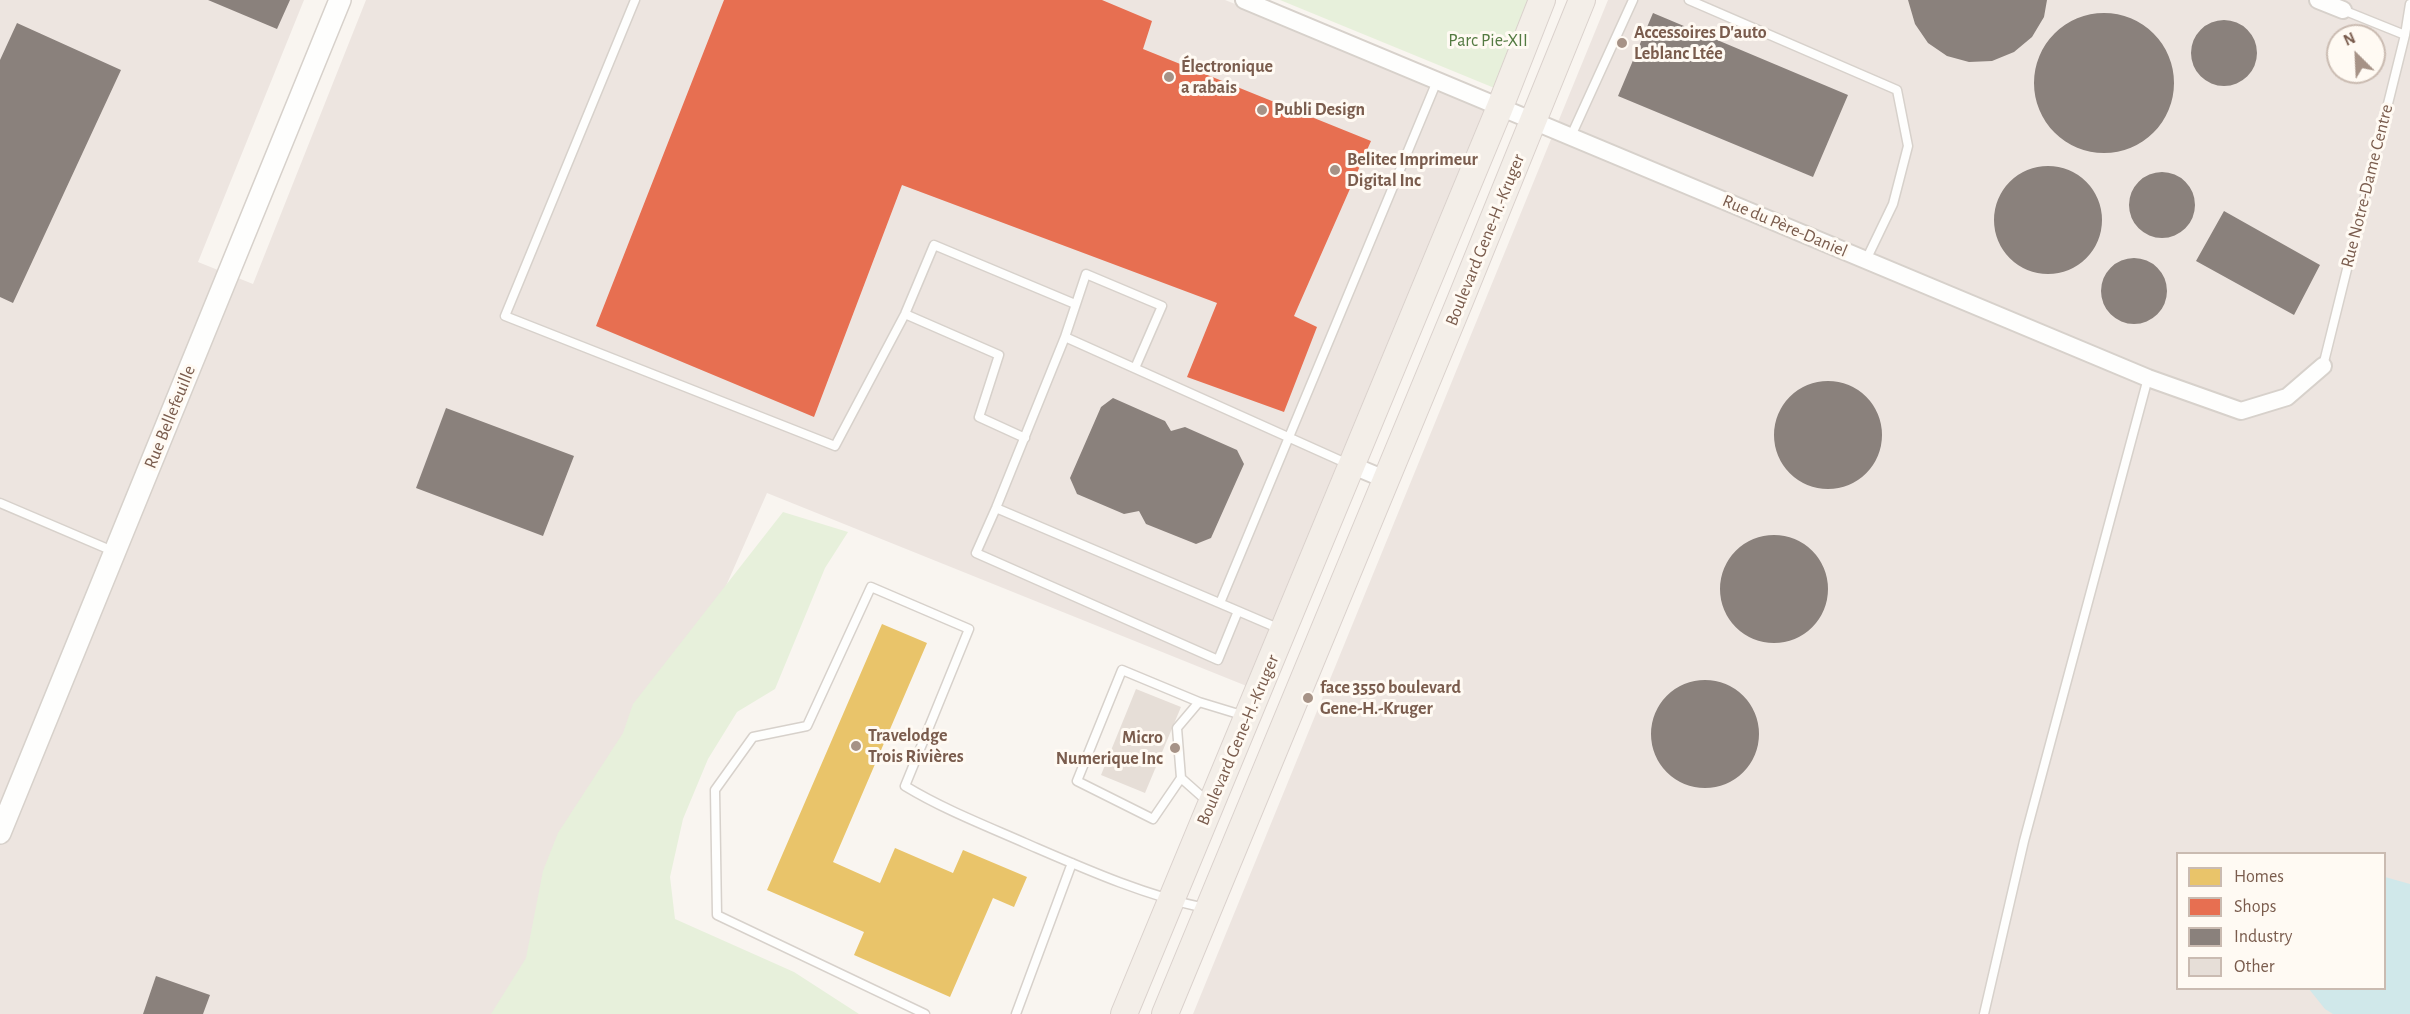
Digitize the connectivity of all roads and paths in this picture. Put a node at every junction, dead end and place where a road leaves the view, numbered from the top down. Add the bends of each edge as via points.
1 (340, 0) edge
2 (635, 0) edge
3 (1244, 0) edge
4 (1542, 0) edge
5 (1582, 0) edge
6 (1633, 0) edge
7 (1689, 0) edge
8 (2318, 0) edge
9 (2410, 4) edge
10 (2343, 10) joint
11 (2405, 35) junction
12 (1437, 81) junction
13 (1500, 107) junction
14 (1533, 120) junction
15 (1571, 136) junction
16 (1866, 260) junction
17 (1075, 304) junction
18 (905, 314) junction
19 (1065, 337) junction
20 (2323, 366) joint
21 (1135, 368) junction
22 (2148, 378) junction
23 (1288, 437) junction
24 (1025, 438) junction
25 (1352, 465) junction
26 (1387, 480) junction
27 (0, 503) edge
28 (996, 508) junction
29 (115, 552) junction
30 (1220, 603) junction
31 (1238, 611) junction
32 (1283, 630) junction
33 (1199, 702) junction
34 (1248, 716) junction
35 (1181, 778) junction
36 (1211, 805) junction
37 (0, 833) edge
38 (1072, 863) junction
39 (1171, 901) junction
40 (1209, 909) junction
41 (925, 1014) edge
42 (1017, 1014) edge
43 (1124, 1014) edge
44 (1165, 1014) edge
45 (1984, 1014) edge

1 - 29 street, Rue Bellefeuille
2 - 18 lane via 505,316 835,446
3 - 12 street, Rue du Père-Daniel
4 - 13 main road, Boulevard Gene-H.-Kruger
5 - 14 main road, Boulevard Gene-H.-Kruger
6 - 15 lane
7 - 16 lane via 1898,90 1908,146 1893,204
8 - 10 street
9 - 11 lane, Rue Notre-Dame Centre
10 - 11 lane
11 - 20 lane, Rue Notre-Dame Centre
12 - 13 street, Rue du Père-Daniel
12 - 23 lane
13 - 14 street, Rue du Père-Daniel
13 - 25 main road, Boulevard Gene-H.-Kruger
14 - 15 street, Rue du Père-Daniel
14 - 26 main road, Boulevard Gene-H.-Kruger
15 - 16 street, Rue du Père-Daniel
16 - 22 street, Rue du Père-Daniel
17 - 18 lane via 934,245
17 - 19 lane
17 - 21 lane via 1086,274 1162,306
18 - 24 lane via 999,355 979,417
19 - 21 lane
19 - 24 lane
20 - 22 street, Rue du Père-Daniel via 2287,397 2241,411
21 - 23 lane
22 - 45 lane via 2024,841
23 - 25 lane
23 - 30 lane
24 - 28 lane
25 - 26 street
25 - 32 main road, Boulevard Gene-H.-Kruger
26 - 40 main road, Boulevard Gene-H.-Kruger
27 - 29 lane
28 - 30 lane
28 - 31 lane via 976,553 1218,660
29 - 37 street, Rue Bellefeuille
30 - 31 lane
31 - 32 lane
32 - 34 main road, Boulevard Gene-H.-Kruger
33 - 34 lane
33 - 35 lane via 1177,728
33 - 35 lane via 1122,670 1077,781 1153,819
34 - 36 main road, Boulevard Gene-H.-Kruger
35 - 36 lane
36 - 39 main road, Boulevard Gene-H.-Kruger
38 - 39 lane
38 - 41 lane via 933,803 905,786 969,629 871,588 807,726 753,737 715,790 717,915
38 - 42 lane
39 - 40 lane
39 - 43 main road, Boulevard Gene-H.-Kruger
40 - 44 main road, Boulevard Gene-H.-Kruger

